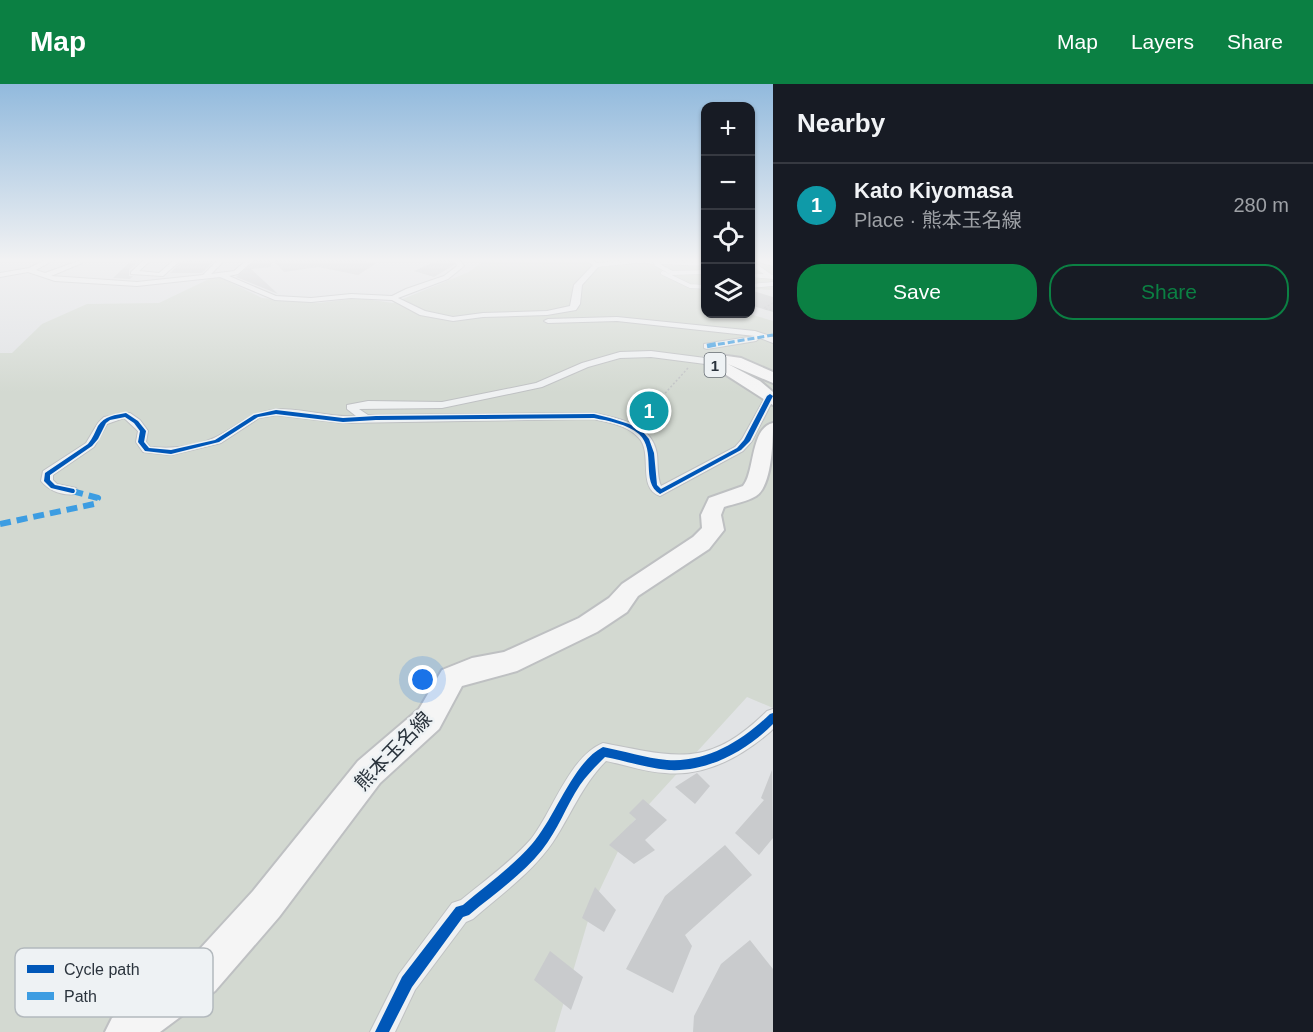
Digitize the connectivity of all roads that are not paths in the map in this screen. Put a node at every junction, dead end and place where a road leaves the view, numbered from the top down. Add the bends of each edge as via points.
1 (405, 304) edge
2 (576, 304) edge
3 (480, 316) junction
4 (771, 337) edge
5 (707, 346) dead end
6 (713, 362) junction
7 (773, 378) edge
8 (771, 398) edge
9 (366, 419) junction
10 (773, 428) edge
11 (72, 491) dead end
12 (773, 717) edge
13 (213, 963) edge
14 (146, 1017) edge
15 (126, 1032) edge
16 (382, 1032) edge

1 - 3 street via 440,318
2 - 3 street via 547,313
3 - 4 street via 545,322 617,319
4 - 5 street
6 - 7 main road, 1 via 720,359 739,363
6 - 8 main road, 1
6 - 9 street via 651,354 620,355 585,364 539,385 442,405 351,407
8 - 9 street via 739,449 660,492 654,486 650,446 639,432 594,416
9 - 11 street via 276,412 256,416 217,441 171,452 147,450 141,442 143,432 126,415 107,418 88,446 47,474 53,487
10 - 13 main road, 熊本玉名線 via 761,455 756,484 750,490 716,502 711,515 713,530 701,543 630,590 618,605 588,625 508,663 452,678 429,719 369,772 266,904
12 - 16 street via 762,729 717,758 676,765 603,752 572,785 533,852 454,919 407,982
14 - 15 main road, 熊本玉名線

